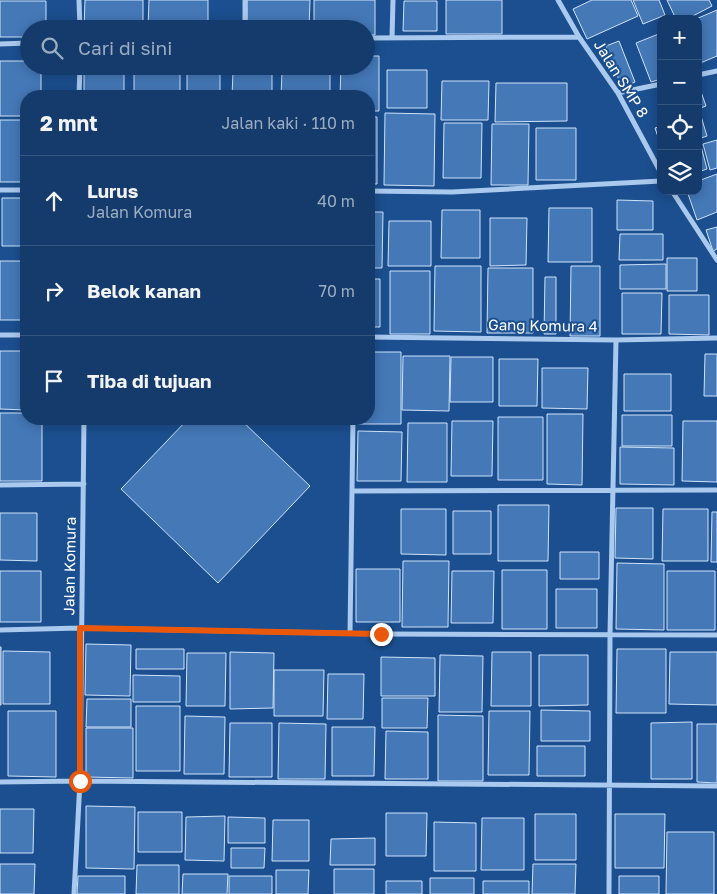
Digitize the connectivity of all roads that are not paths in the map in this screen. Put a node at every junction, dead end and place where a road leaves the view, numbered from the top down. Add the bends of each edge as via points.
1 (79, 0) edge
2 (245, 0) edge
3 (393, 0) edge
4 (558, 0) edge
5 (80, 20) edge
6 (245, 20) edge
7 (579, 37) junction
8 (375, 38) edge
9 (392, 38) junction
10 (20, 43) edge
11 (0, 44) edge
12 (717, 71) edge
13 (702, 74) edge
14 (80, 75) edge
15 (657, 85) edge
16 (79, 90) edge
17 (618, 93) junction
18 (657, 166) edge
19 (657, 181) edge
20 (0, 190) edge
21 (20, 190) edge
22 (375, 191) edge
23 (675, 195) edge
24 (717, 260) edge
25 (0, 335) edge
26 (20, 335) edge
27 (375, 337) edge
28 (717, 338) edge
29 (616, 340) junction
30 (84, 425) edge
31 (354, 425) edge
32 (84, 484) junction
33 (0, 485) edge
34 (613, 490) junction
35 (717, 490) edge
36 (353, 491) junction
37 (80, 628) junction
38 (0, 630) edge
39 (350, 633) junction
40 (610, 634) junction
41 (717, 635) edge
42 (80, 781) junction
43 (0, 782) edge
44 (611, 784) junction
45 (717, 786) edge
46 (74, 894) edge
47 (609, 894) edge

1 - 5 street
2 - 6 street
3 - 9 street
4 - 7 street, Jalan SMP 8
7 - 9 street
7 - 17 street, Jalan SMP 8
8 - 9 street
10 - 11 street
12 - 13 street
14 - 16 street
15 - 17 street
17 - 18 street, Jalan SMP 8
19 - 22 street via 452,192
20 - 21 street
23 - 24 street
25 - 26 street
27 - 29 street, Gang Komura 4
28 - 29 street, Gang Komura 4
29 - 34 street
30 - 32 street, Jalan Komura
31 - 36 street
32 - 33 street
32 - 37 street, Jalan Komura
34 - 35 street
34 - 36 street
34 - 40 street
36 - 39 street
37 - 38 street
37 - 39 street
37 - 42 street, Jalan Komura
39 - 40 street
40 - 41 street
40 - 44 street
42 - 43 street
42 - 44 street
42 - 46 street, Jalan Komura
44 - 45 street
44 - 47 street

